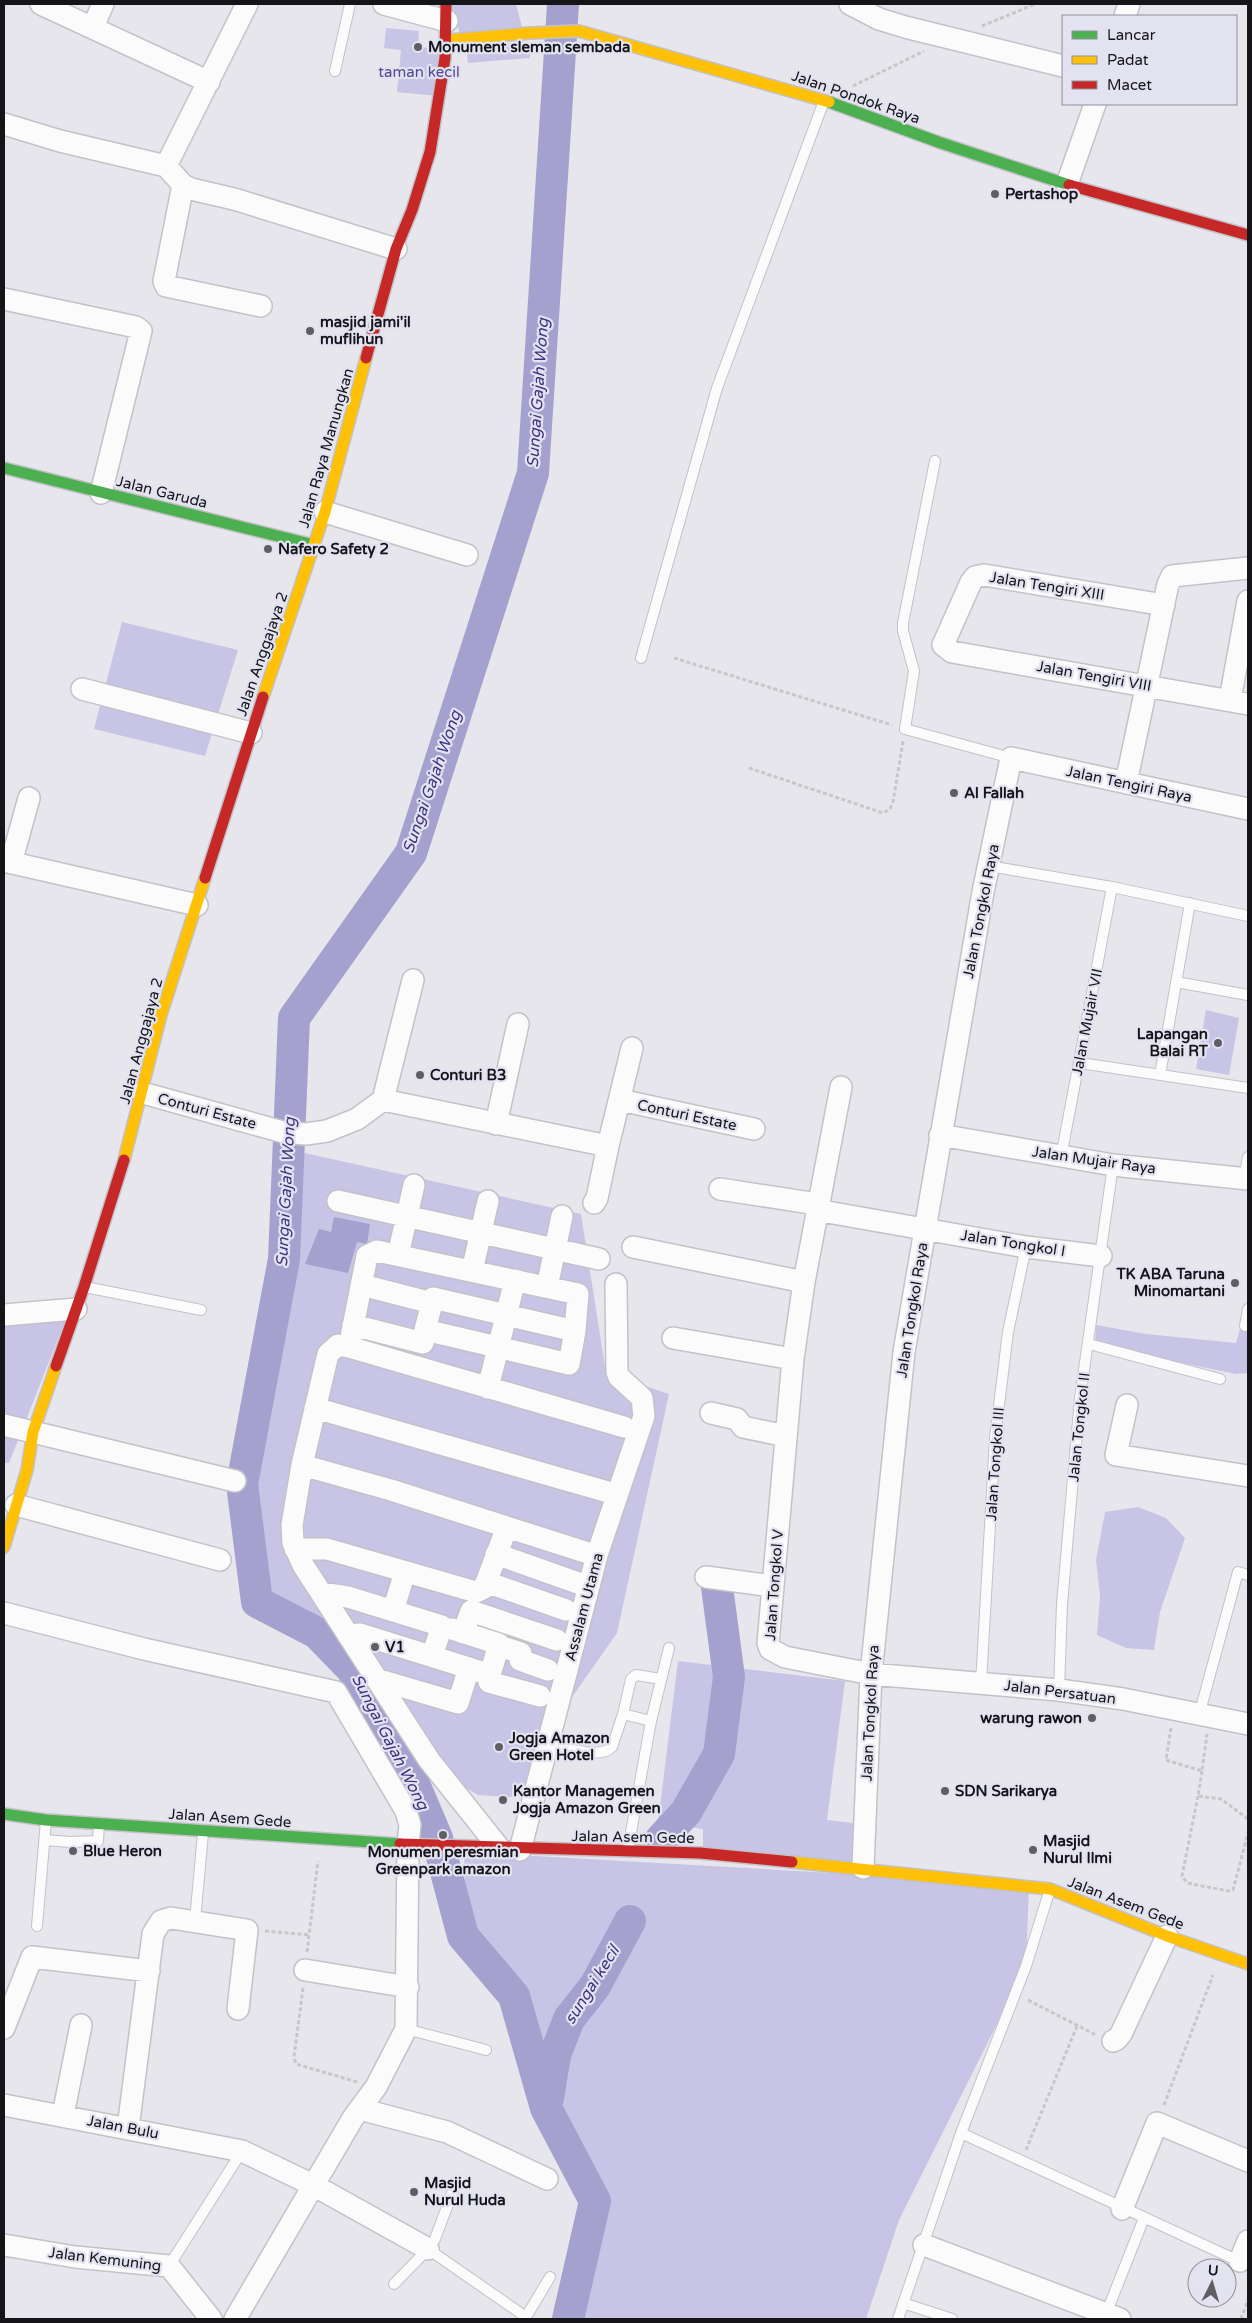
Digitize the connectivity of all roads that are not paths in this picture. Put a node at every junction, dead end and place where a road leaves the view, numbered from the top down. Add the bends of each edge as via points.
1 (41, 4) edge
2 (103, 4) edge
3 (248, 4) edge
4 (350, 4) edge
5 (384, 4) edge
6 (850, 4) edge
7 (447, 22) edge
8 (93, 27) junction
9 (1062, 66) edge
10 (335, 71) dead end
11 (209, 82) junction
12 (825, 100) junction
13 (1095, 105) edge
14 (4, 124) edge
15 (166, 166) junction
16 (1067, 184) junction
17 (183, 185) junction
18 (1248, 236) edge
19 (396, 249) junction
20 (4, 299) edge
21 (261, 306) dead end
22 (935, 462) dead end
23 (4, 468) edge
24 (101, 493) junction
25 (325, 512) junction
26 (314, 545) junction
27 (467, 555) dead end
28 (1248, 568) edge
29 (1248, 601) edge
30 (1164, 605) junction
31 (943, 645) joint
32 (641, 658) dead end
33 (1147, 686) junction
34 (82, 689) dead end
35 (1239, 702) edge
36 (251, 733) junction
37 (1011, 758) junction
38 (1126, 784) junction
39 (30, 798) dead end
40 (1248, 809) edge
41 (7, 862) edge
42 (989, 866) junction
43 (1112, 887) junction
44 (1190, 903) junction
45 (197, 905) junction
46 (1248, 916) edge
47 (413, 980) dead end
48 (1176, 982) junction
49 (1248, 995) edge
50 (518, 1024) dead end
51 (632, 1048) dead end
52 (1080, 1063) junction
53 (1160, 1075) junction
54 (841, 1087) dead end
55 (1248, 1088) edge
56 (143, 1093) junction
57 (383, 1100) junction
58 (620, 1100) junction
59 (496, 1124) junction
60 (754, 1129) dead end
61 (940, 1135) junction
62 (608, 1146) junction
63 (1061, 1157) junction
64 (1248, 1157) edge
65 (1113, 1165) junction
66 (1246, 1179) edge
67 (414, 1185) dead end
68 (720, 1189) dead end
69 (338, 1201) dead end
70 (488, 1201) dead end
71 (594, 1203) dead end
72 (817, 1207) junction
73 (407, 1216) junction
74 (562, 1216) dead end
75 (925, 1228) junction
76 (480, 1233) junction
77 (634, 1247) dead end
78 (1026, 1247) junction
79 (554, 1249) junction
80 (398, 1255) junction
81 (1100, 1256) junction
82 (599, 1259) dead end
83 (440, 1264) junction
84 (472, 1271) junction
85 (515, 1280) junction
86 (804, 1282) junction
87 (616, 1284) dead end
88 (362, 1285) junction
89 (84, 1287) junction
90 (546, 1287) junction
91 (432, 1300) junction
92 (76, 1309) junction
93 (1248, 1309) edge
94 (201, 1310) dead end
95 (4, 1315) edge
96 (506, 1315) junction
97 (353, 1325) junction
98 (1245, 1326) dead end
99 (425, 1330) junction
100 (575, 1331) junction
101 (673, 1338) dead end
102 (1089, 1344) junction
103 (349, 1347) junction
104 (498, 1347) junction
105 (794, 1359) junction
106 (1220, 1379) dead end
107 (488, 1388) junction
108 (1127, 1405) dead end
109 (315, 1408) junction
110 (711, 1412) dead end
111 (4, 1425) edge
112 (624, 1427) dead end
113 (33, 1432) junction
114 (786, 1436) junction
115 (302, 1465) junction
116 (1248, 1476) edge
117 (235, 1481) dead end
118 (608, 1492) dead end
119 (16, 1504) junction
120 (507, 1527) junction
121 (4, 1547) edge
122 (295, 1548) junction
123 (588, 1553) dead end
124 (496, 1554) junction
125 (220, 1560) dead end
126 (405, 1572) junction
127 (1248, 1575) edge
128 (706, 1577) dead end
129 (578, 1583) dead end
130 (773, 1586) junction
131 (321, 1593) junction
132 (478, 1595) junction
133 (566, 1610) dead end
134 (393, 1611) junction
135 (4, 1613) edge
136 (442, 1626) junction
137 (464, 1633) junction
138 (348, 1635) junction
139 (499, 1646) junction
140 (669, 1648) dead end
141 (521, 1652) junction
142 (432, 1656) junction
143 (469, 1668) junction
144 (548, 1670) dead end
145 (871, 1674) junction
146 (490, 1675) junction
147 (376, 1679) junction
148 (661, 1679) junction
149 (981, 1683) junction
150 (1059, 1690) junction
151 (540, 1696) dead end
152 (623, 1714) junction
153 (1204, 1716) junction
154 (651, 1721) junction
155 (1248, 1724) edge
156 (548, 1744) junction
157 (4, 1814) edge
158 (46, 1820) junction
159 (100, 1824) junction
160 (203, 1832) junction
161 (44, 1840) junction
162 (408, 1844) junction
163 (501, 1849) junction
164 (628, 1853) junction
165 (862, 1868) junction
166 (1050, 1889) junction
167 (194, 1921) junction
168 (37, 1926) dead end
169 (1167, 1936) junction
170 (1248, 1964) edge
171 (305, 1970) dead end
172 (149, 1972) junction
173 (408, 1987) junction
174 (238, 2009) dead end
175 (81, 2025) dead end
176 (4, 2028) edge
177 (406, 2029) junction
178 (1112, 2040) road end
179 (486, 2050) dead end
180 (4, 2105) edge
181 (360, 2109) junction
182 (63, 2115) junction
183 (128, 2128) junction
184 (961, 2133) junction
185 (242, 2151) junction
186 (1248, 2161) edge
187 (547, 2179) dead end
188 (315, 2186) junction
189 (454, 2188) dead end
190 (1122, 2209) junction
191 (1144, 2218) junction
192 (1248, 2241) edge
193 (924, 2244) junction
194 (4, 2245) edge
195 (428, 2250) junction
196 (1244, 2263) edge
197 (169, 2266) junction
198 (550, 2277) dead end
199 (394, 2284) dead end
200 (903, 2303) junction
201 (1113, 2317) edge
202 (525, 2318) edge
203 (211, 2319) edge
204 (236, 2319) edge
205 (898, 2319) edge
206 (952, 2319) edge

1 - 8 street
2 - 8 street
3 - 11 street
4 - 10 lane
5 - 7 street
6 - 9 street via 879,19
7 - 12 street, Jalan Pondok Raya via 510,36 547,30 579,31
7 - 19 street, Jalan Raya Manungkan via 435,133 425,177
8 - 11 street
11 - 15 street
12 - 16 street, Jalan Pondok Raya via 941,143
12 - 32 lane via 718,388
13 - 16 street
14 - 15 street
15 - 17 street
16 - 18 street, Jalan Pondok Raya
17 - 19 street
17 - 21 street via 164,281 166,286
19 - 25 street, Jalan Raya Manungkan
20 - 24 street via 136,327 141,331
22 - 37 lane via 903,623 914,671 905,729
23 - 24 street, Jalan Garuda
24 - 26 street, Jalan Garuda
25 - 26 street, Jalan Raya Manungkan
25 - 27 street
26 - 36 street, Jalan Anggajaya 2
28 - 30 street via 1172,576
29 - 35 street
30 - 31 street, Jalan Tengiri XIII via 984,575 971,582
30 - 33 street
31 - 33 street, Jalan Tengiri VIII via 952,652
33 - 35 street, Jalan Tengiri VIII
33 - 38 street
34 - 36 street
36 - 45 street, Jalan Anggajaya 2
37 - 38 street, Jalan Tengiri Raya
37 - 42 street, Jalan Tongkol Raya
38 - 40 street, Jalan Tengiri Raya
39 - 41 street
41 - 45 street
42 - 43 lane
42 - 61 street, Jalan Tongkol Raya
43 - 44 lane
43 - 52 lane, Jalan Mujair VII
44 - 46 lane
44 - 48 lane
45 - 56 street, Jalan Anggajaya 2 via 161,1015
47 - 57 street
48 - 49 lane
48 - 53 lane
50 - 59 street
51 - 58 street, Conturi Estate
52 - 53 lane
52 - 63 lane, Jalan Mujair VII
53 - 55 lane
54 - 72 street, Jalan Tongkol V
56 - 57 street, Conturi Estate via 283,1132 306,1134 327,1131 357,1120
56 - 89 street, Jalan Anggajaya 2
57 - 59 street
58 - 60 street, Conturi Estate
58 - 62 street, Conturi Estate
59 - 62 street
61 - 63 street, Jalan Mujair Raya
61 - 75 street, Jalan Tongkol Raya
62 - 71 street, Conturi Estate
63 - 65 street, Jalan Mujair Raya
64 - 66 lane
65 - 66 street, Jalan Mujair Raya
65 - 81 lane, Jalan Tongkol II
67 - 73 street
68 - 72 street, Jalan Tongkol I
69 - 73 street
70 - 76 street
72 - 75 street, Jalan Tongkol I
72 - 86 street, Jalan Tongkol V
73 - 76 street
73 - 80 street
74 - 79 street
75 - 78 street, Jalan Tongkol I
75 - 145 street, Jalan Tongkol Raya via 904,1352
76 - 79 street
76 - 84 street
77 - 86 street
78 - 81 street, Jalan Tongkol I
78 - 149 lane, Jalan Tongkol III via 1008,1332 996,1438
79 - 82 street
79 - 90 street
80 - 83 street
80 - 88 street via 378,1251 369,1253
81 - 102 lane, Jalan Tongkol II
83 - 84 street
83 - 91 street
84 - 85 street
85 - 90 street
85 - 96 street
86 - 105 street, Jalan Tongkol V
87 - 156 street, Assalam Utama via 619,1377 642,1398 644,1416 597,1555
88 - 91 street
88 - 97 street
89 - 92 street, Jalan Anggajaya 2
89 - 94 lane
90 - 100 street via 578,1294
91 - 96 street
91 - 99 street
92 - 95 street
92 - 113 street, Jalan Anggajaya 2
93 - 98 lane
96 - 100 street
96 - 104 street
97 - 99 street via 422,1343
97 - 103 street
99 - 104 street
100 - 104 street via 568,1364
101 - 105 street
102 - 106 lane
102 - 150 lane, Jalan Tongkol II via 1080,1398 1062,1604
103 - 107 street
103 - 109 street via 338,1345 328,1354
104 - 107 street
105 - 114 street, Jalan Tongkol V
107 - 112 street
108 - 116 street via 1116,1455
109 - 115 street
109 - 118 street
110 - 114 street via 737,1418 743,1427
111 - 113 street
113 - 117 street
113 - 119 street, Jalan Anggajaya 2 via 27,1470
114 - 130 street, Jalan Tongkol V
115 - 120 street
115 - 122 street via 292,1525
119 - 121 street, Jalan Anggajaya 2
119 - 125 street
120 - 123 street
120 - 124 street
122 - 126 street via 327,1549
122 - 131 street
124 - 129 street
124 - 132 street
126 - 132 street
126 - 134 street
127 - 153 lane via 1238,1572
128 - 130 street
130 - 145 street, Jalan Tongkol V via 770,1649 785,1657
131 - 134 street via 348,1597
131 - 138 street
132 - 133 street
132 - 137 street
132 - 141 street via 550,1638 540,1649 524,1645
134 - 136 street
135 - 162 street via 144,1649 336,1692 406,1811 410,1825
136 - 137 street
136 - 142 street
137 - 139 street
138 - 142 street via 360,1634
138 - 147 street
139 - 141 street
139 - 146 street
140 - 148 lane
141 - 144 street via 520,1660
142 - 143 street
143 - 146 street
143 - 147 street via 458,1703
145 - 149 street, Jalan Persatuan
145 - 165 street, Jalan Tongkol Raya
146 - 151 street via 488,1682
147 - 163 street via 429,1760
148 - 152 lane via 634,1676
148 - 154 lane
149 - 150 street, Jalan Persatuan
150 - 153 street, Jalan Persatuan
152 - 154 lane
152 - 156 lane via 608,1751 595,1753
153 - 155 street, Jalan Persatuan
154 - 164 lane
156 - 163 street, Assalam Utama
157 - 158 street, Jalan Asem Gede
158 - 159 street, Jalan Asem Gede
158 - 161 lane
159 - 160 street, Jalan Asem Gede
159 - 161 lane via 98,1841
160 - 162 street, Jalan Asem Gede
160 - 167 lane
161 - 168 lane
162 - 163 street, Jalan Asem Gede
162 - 173 street
163 - 164 street, Jalan Asem Gede
164 - 165 street, Jalan Asem Gede via 700,1854
165 - 166 street, Jalan Asem Gede
166 - 169 street, Jalan Asem Gede
166 - 184 lane via 1015,1993
167 - 172 street via 171,1918 159,1923 153,1934
167 - 174 street via 247,1930
169 - 170 street, Jalan Asem Gede
169 - 178 street via 1121,2034
171 - 173 street
172 - 176 street via 32,1957
172 - 183 street
173 - 177 street
175 - 182 street
177 - 179 lane
177 - 181 street via 376,2087
180 - 182 street, Jalan Bulu
181 - 187 street via 447,2132
181 - 188 street
182 - 183 street, Jalan Bulu
183 - 185 street, Jalan Bulu
184 - 190 lane
184 - 193 lane
185 - 188 street, Jalan Bulu
185 - 197 lane
186 - 190 street via 1157,2123
188 - 195 street, Jalan Bulu
188 - 204 street
189 - 195 lane
190 - 191 lane
191 - 196 lane
191 - 201 lane
192 - 196 street
193 - 200 lane
193 - 201 street
194 - 197 street, Jalan Kemuning via 75,2257
195 - 199 lane
195 - 202 lane, Jalan Bulu
197 - 203 street, Jalan Kemuning
198 - 202 lane
200 - 205 lane
200 - 206 lane

